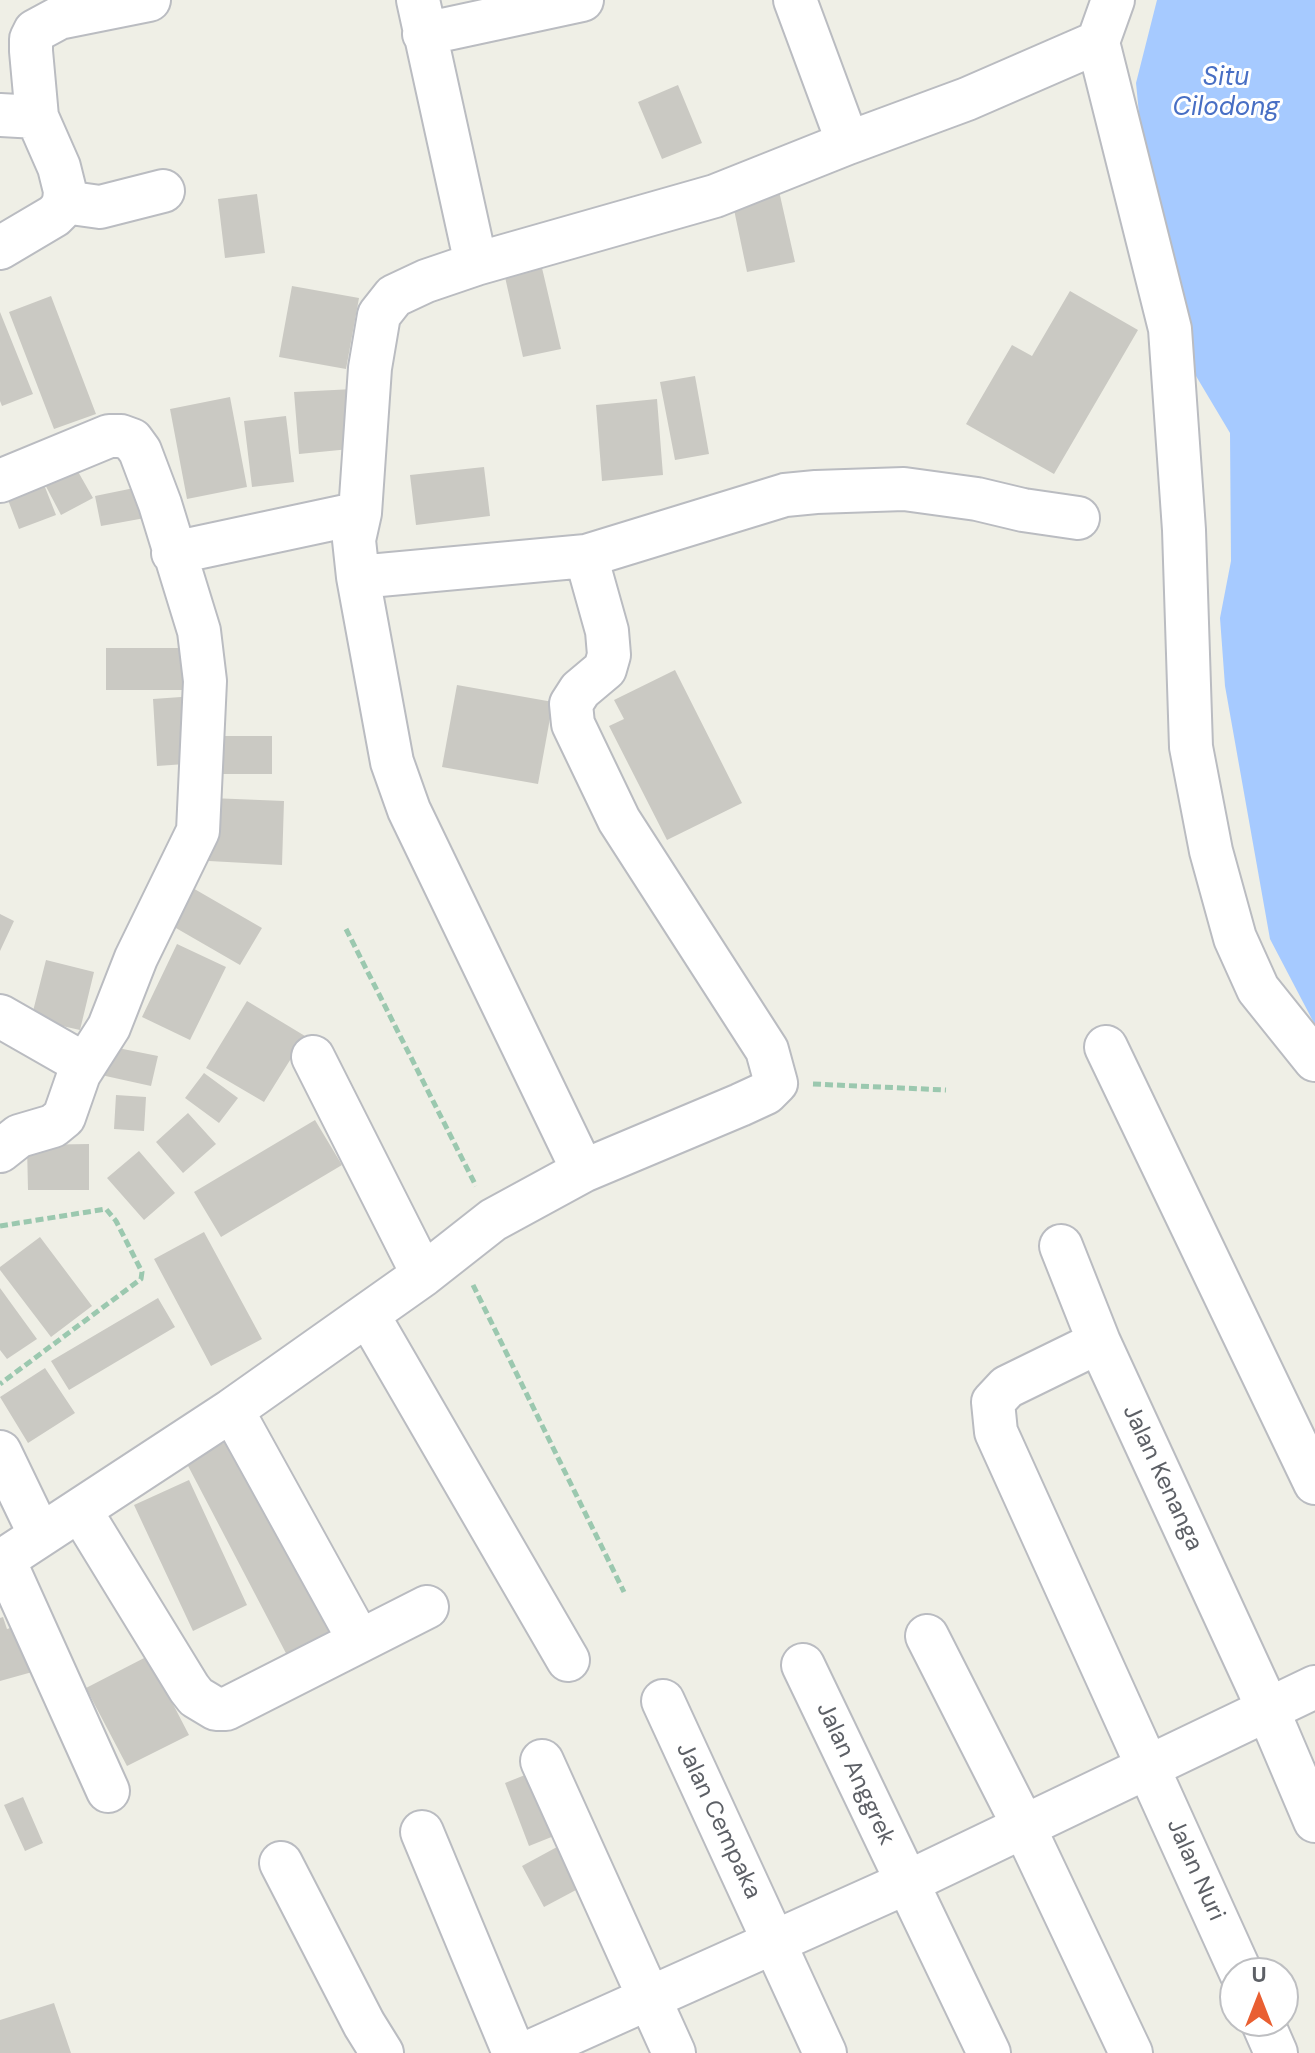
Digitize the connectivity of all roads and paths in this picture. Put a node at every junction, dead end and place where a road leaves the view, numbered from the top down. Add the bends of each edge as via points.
1 (149, 0) edge
2 (582, 0) edge
3 (795, 0) edge
4 (1113, 0) edge
5 (421, 17) edge
6 (1098, 42) junction
7 (18, 116) edge
8 (848, 143) junction
9 (163, 191) dead end
10 (64, 202) junction
11 (0, 248) edge
12 (476, 264) junction
13 (0, 481) edge
14 (360, 513) junction
15 (1078, 518) dead end
16 (173, 553) junction
17 (586, 556) junction
18 (358, 577) junction
19 (346, 929) dead end
20 (0, 1016) edge
21 (1106, 1047) dead end
22 (313, 1057) dead end
23 (1315, 1060) edge
24 (84, 1064) junction
25 (776, 1083) junction
26 (946, 1090) dead end
27 (0, 1151) edge
28 (583, 1171) junction
29 (493, 1220) junction
30 (0, 1226) edge
31 (1061, 1246) dead end
32 (455, 1248) junction
33 (423, 1275) junction
34 (368, 1315) junction
35 (1099, 1342) junction
36 (0, 1384) edge
37 (232, 1410) junction
38 (0, 1452) edge
39 (1315, 1483) edge
40 (80, 1510) junction
41 (40, 1535) junction
42 (2, 1561) edge
43 (624, 1592) dead end
44 (427, 1607) dead end
45 (927, 1636) dead end
46 (359, 1640) junction
47 (568, 1660) dead end
48 (803, 1665) dead end
49 (1315, 1687) edge
50 (663, 1701) dead end
51 (1268, 1709) junction
52 (542, 1761) dead end
53 (1149, 1767) junction
54 (108, 1791) dead end
55 (1315, 1821) edge
56 (1024, 1827) junction
57 (422, 1832) dead end
58 (281, 1863) dead end
59 (908, 1882) junction
60 (774, 1941) junction
61 (1234, 1957) edge
62 (650, 1999) junction
63 (382, 2053) edge
64 (514, 2053) edge
65 (527, 2053) edge
66 (674, 2053) edge
67 (825, 2053) edge
68 (989, 2053) edge
69 (1131, 2053) edge

1 - 7 street via 59,18 35,31
2 - 5 street
3 - 8 street
4 - 6 street
5 - 12 street
6 - 8 street
6 - 23 street via 1170,329 1191,747 1211,851 1235,938 1258,989
7 - 10 street via 59,167
8 - 12 street via 715,196
9 - 10 street via 100,207
10 - 11 street via 54,216
12 - 14 street via 394,296 379,315
13 - 16 street via 109,436 132,440 160,504
14 - 16 street
14 - 18 street via 354,540
15 - 17 street via 904,489 816,492 785,495
16 - 24 street via 199,631 205,681 198,831 109,1027
17 - 18 street
17 - 25 street via 609,655 605,669 571,704 573,724 619,820 767,1050
18 - 28 street via 392,762 409,810
19 - 29 path
20 - 24 street
21 - 39 street
22 - 33 street
24 - 27 street via 60,1121 19,1136
25 - 26 path
25 - 28 street via 740,1105
28 - 29 street
29 - 32 street
30 - 36 path via 106,1209 142,1275
31 - 35 street, Jalan Kenanga
32 - 33 street
32 - 43 path
33 - 34 street
34 - 37 street
34 - 47 street
35 - 51 street, Jalan Kenanga
35 - 53 street, Jalan Nuri via 1007,1387 993,1402 996,1432
37 - 40 street
37 - 46 street
38 - 41 street
40 - 41 street
40 - 46 street via 189,1688 216,1709 226,1709
41 - 42 street
42 - 54 street
44 - 46 street
45 - 56 street
48 - 59 street, Jalan Anggrek
49 - 51 street
50 - 60 street, Jalan Cempaka
51 - 53 street
51 - 55 street, Jalan Kenanga
52 - 62 street
53 - 56 street
53 - 61 street, Jalan Nuri
56 - 59 street
56 - 69 street
57 - 64 street
58 - 63 street
59 - 60 street
59 - 68 street, Jalan Anggrek
60 - 62 street
60 - 67 street, Jalan Cempaka
62 - 65 street
62 - 66 street

